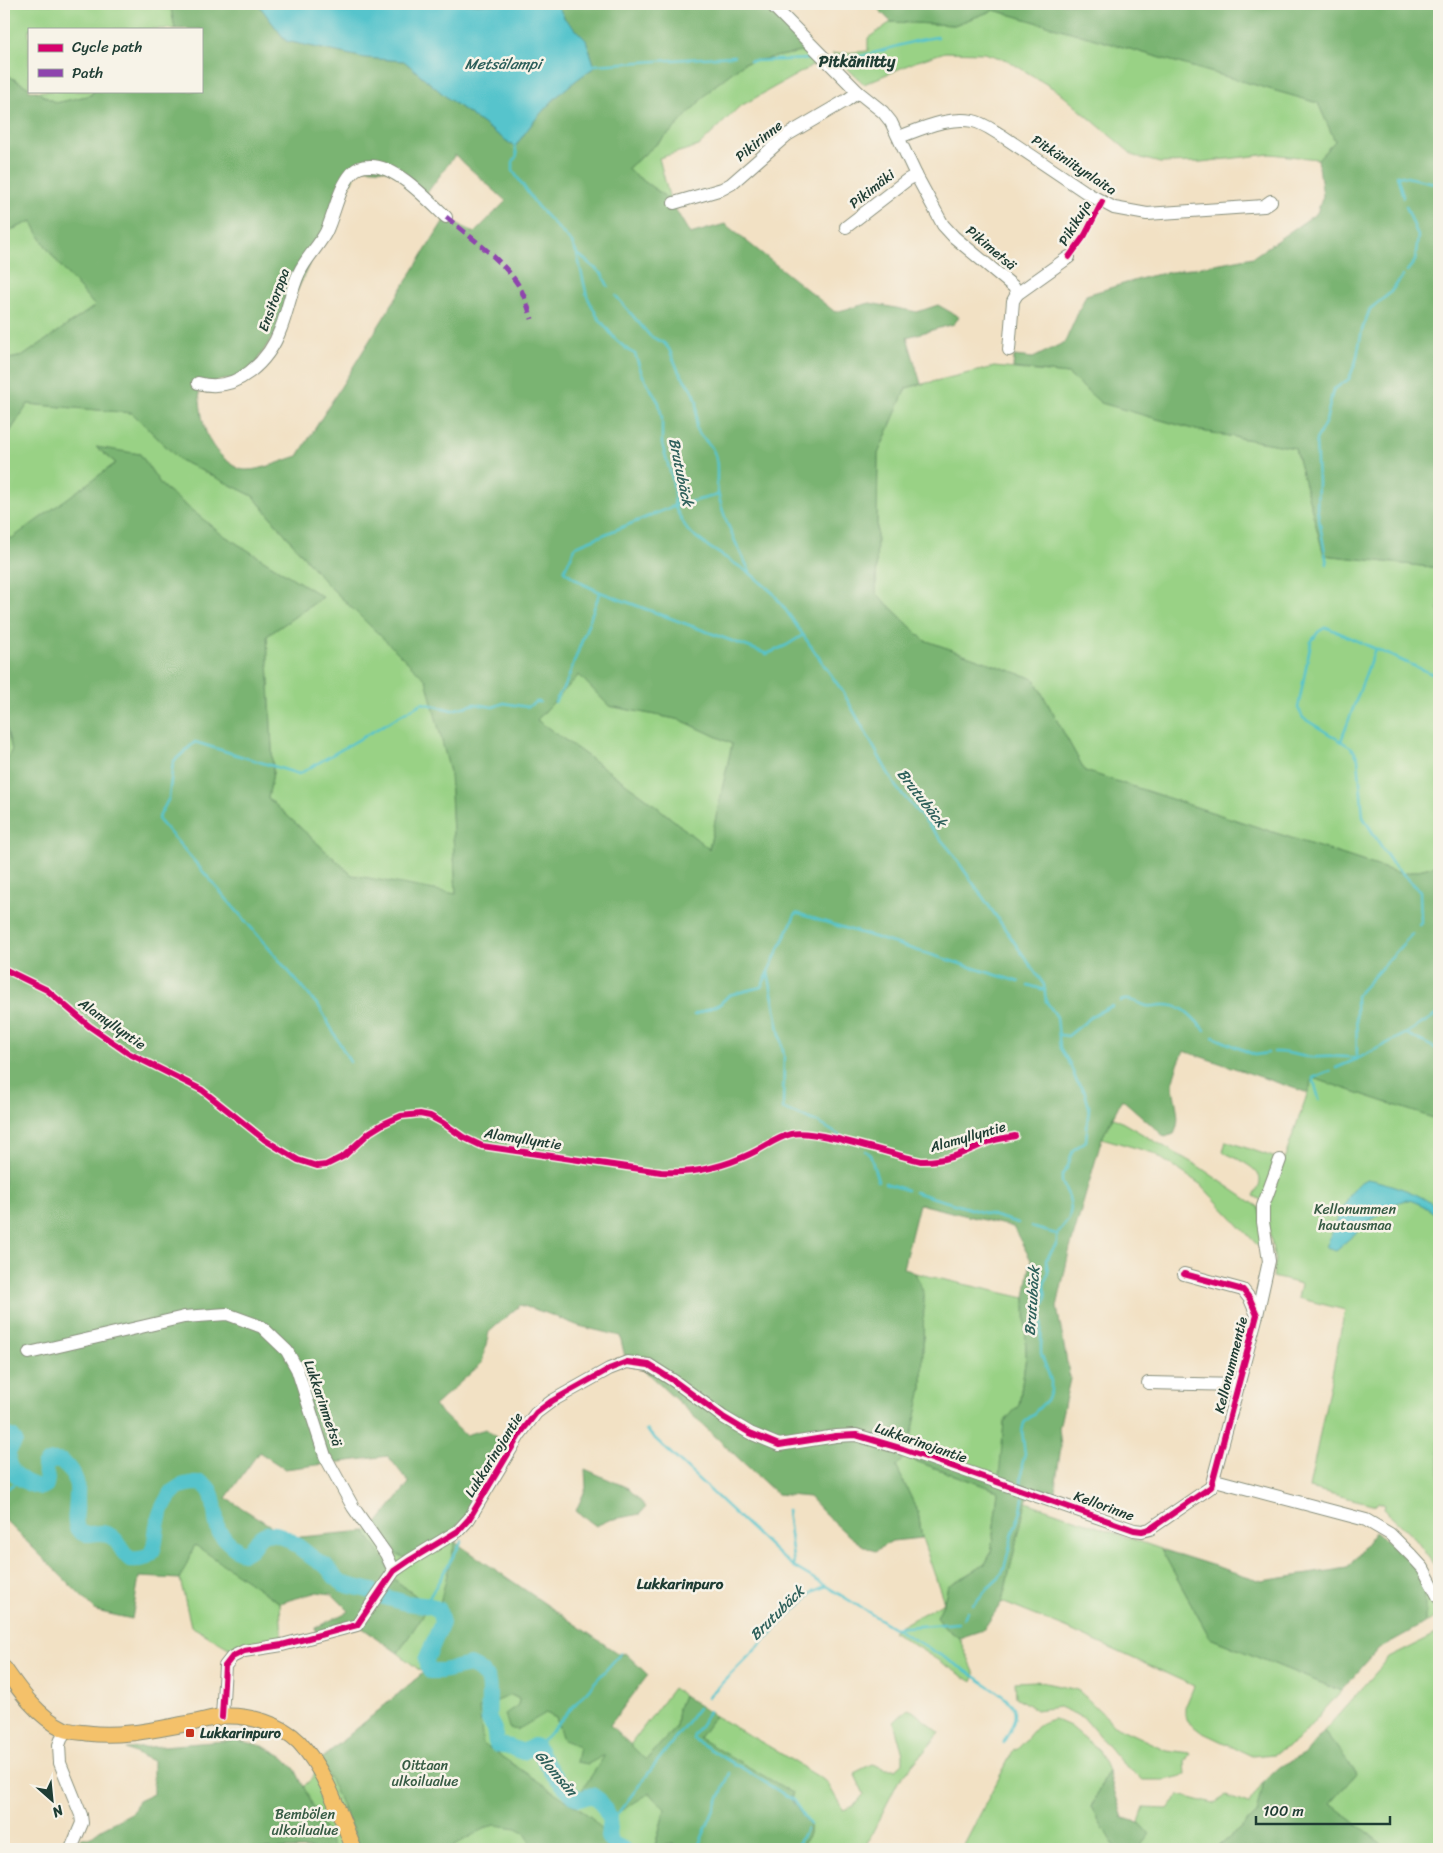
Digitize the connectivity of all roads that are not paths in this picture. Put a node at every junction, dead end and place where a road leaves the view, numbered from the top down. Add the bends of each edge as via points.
1 (771, 4) edge
2 (858, 92) junction
3 (899, 137) junction
4 (916, 175) junction
5 (1271, 202) dead end
6 (674, 203) dead end
7 (446, 217) dead end
8 (846, 228) dead end
9 (1069, 257) dead end
10 (1017, 294) junction
11 (1009, 350) dead end
12 (198, 383) dead end
13 (1280, 1160) dead end
14 (1184, 1274) dead end
15 (1257, 1315) junction
16 (29, 1353) dead end
17 (1148, 1383) dead end
18 (1239, 1385) junction
19 (1215, 1480) junction
20 (1028, 1493) joint
21 (394, 1571) junction
22 (1439, 1598) edge
23 (4, 1668) edge
24 (222, 1717) junction
25 (65, 1729) junction
26 (71, 1849) edge
27 (354, 1849) edge

1 - 2 street, Pikimetsä
2 - 3 street, Pikimetsä via 883,112
2 - 6 street, Pikirinne via 787,135 731,184
3 - 4 street, Pikimetsä
3 - 5 street, Pitkäniitynlaita via 935,124 972,121 1001,135 1090,196 1114,208 1147,214 1264,206
4 - 8 street, Pikimäki
4 - 10 street, Pikimetsä via 935,212 954,237 1014,287
7 - 12 street, Ensitorppa via 390,170 365,166 355,171 346,182 325,233 298,274 281,330 259,364 247,376 231,382 219,385
9 - 10 street, Pikikuja
10 - 11 street via 1013,301
13 - 15 street, Kellonummentie via 1263,1206 1270,1261
14 - 15 street, Kellonummentie via 1243,1290
15 - 18 street, Kellonummentie
16 - 21 street, Lukkarinmetsä via 184,1317 227,1314 262,1328 286,1351 297,1369 325,1456
17 - 18 street
18 - 19 street, Kellonummentie
19 - 20 street, Kellorinne via 1205,1492 1150,1529 1142,1531
19 - 22 street via 1366,1520 1390,1534 1412,1556
20 - 21 street, Lukkarinojantie via 856,1435 779,1445 723,1417 649,1365 627,1362 609,1369 536,1413 469,1519 458,1531
21 - 24 street, Lukkarinojantie via 357,1625 282,1645 244,1651 232,1657 225,1666
23 - 25 main road via 32,1704 51,1722
24 - 25 main road via 126,1734 99,1735
24 - 27 main road via 268,1723 286,1731 298,1742 315,1764
25 - 26 street via 59,1745 60,1763 82,1823

